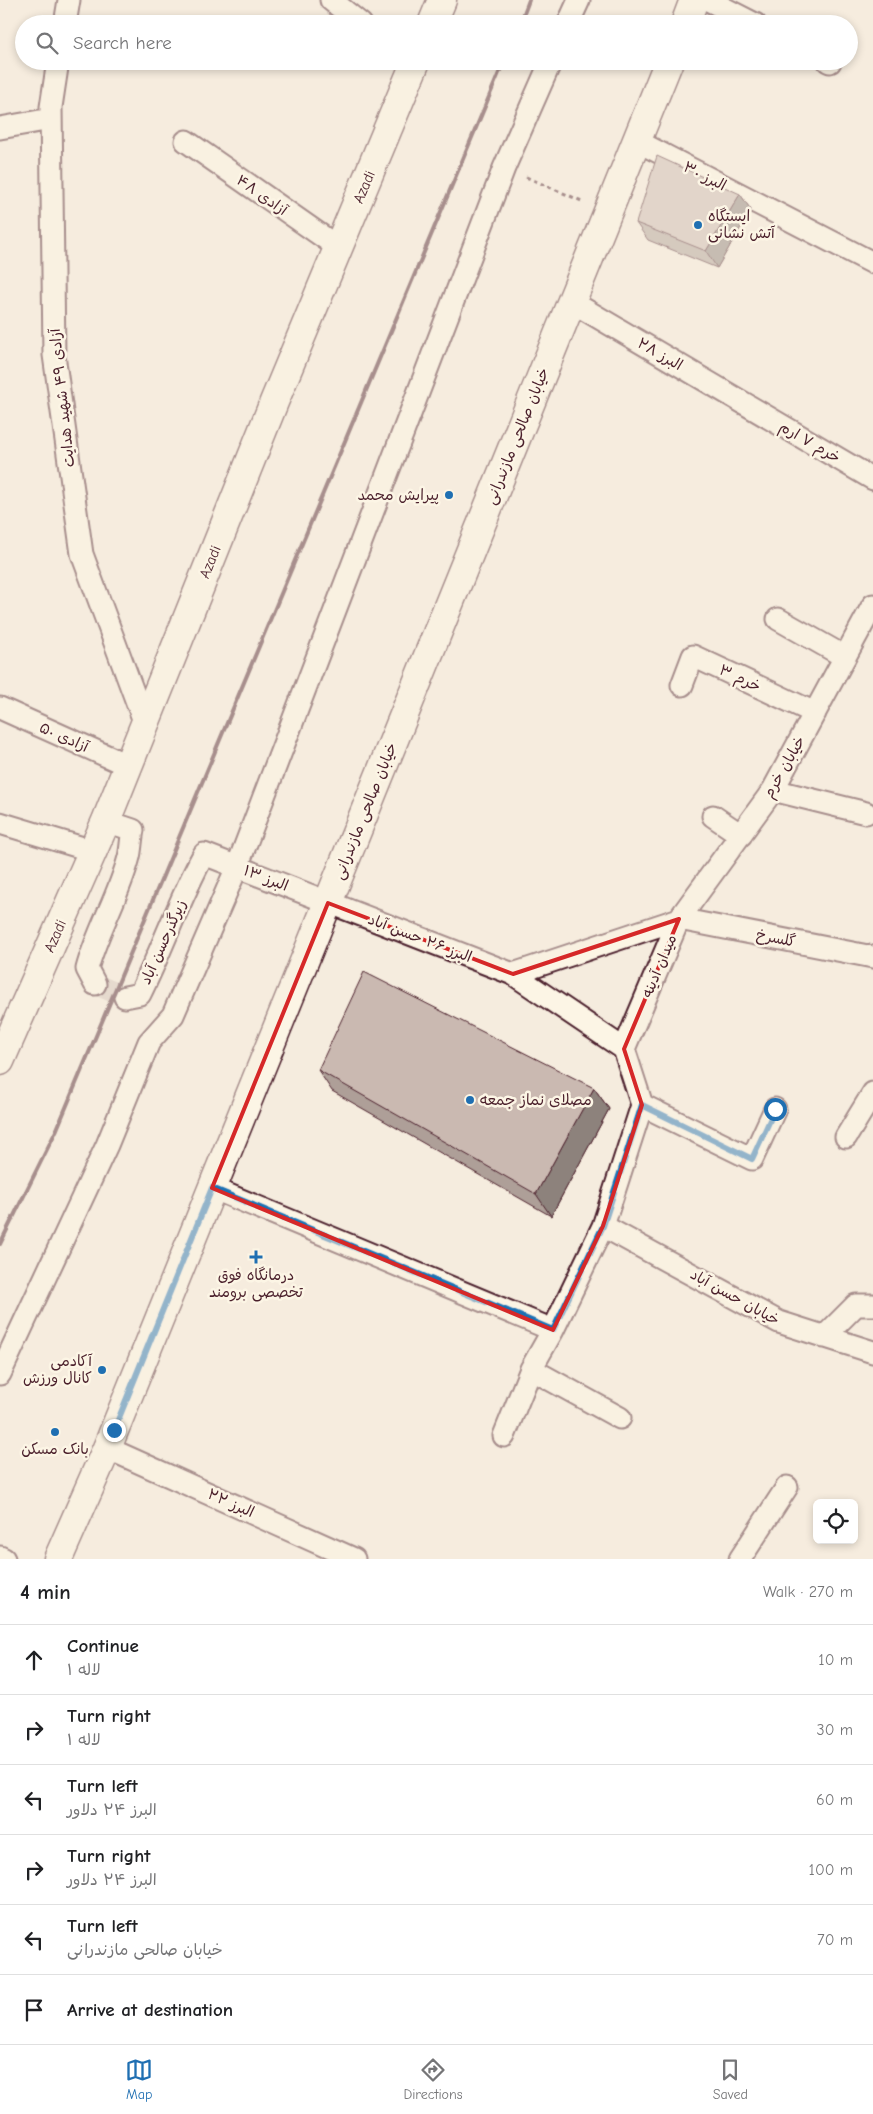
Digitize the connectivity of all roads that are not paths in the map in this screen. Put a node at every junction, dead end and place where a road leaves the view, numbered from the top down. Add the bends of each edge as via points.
1 (331, 0) edge
2 (442, 0) edge
3 (578, 0) edge
4 (694, 0) edge
5 (708, 0) edge
6 (350, 15) edge
7 (436, 15) edge
8 (572, 15) edge
9 (688, 15) edge
10 (737, 15) edge
11 (56, 70) edge
12 (410, 70) edge
13 (548, 70) edge
14 (665, 70) edge
15 (51, 119) junction
16 (0, 128) edge
17 (637, 141) junction
18 (186, 142) dead end
19 (338, 248) junction
20 (873, 263) edge
21 (572, 302) junction
22 (748, 406) joint
23 (873, 479) edge
24 (873, 605) edge
25 (778, 619) dead end
26 (845, 657) junction
27 (682, 684) dead end
28 (0, 708) edge
29 (815, 713) junction
30 (145, 724) junction
31 (129, 766) junction
32 (773, 790) junction
33 (866, 813) dead end
34 (713, 816) dead end
35 (106, 821) junction
36 (0, 823) edge
37 (741, 835) junction
38 (93, 851) junction
39 (237, 867) junction
40 (192, 876) joint
41 (328, 903) junction
42 (679, 920) junction
43 (873, 957) edge
44 (513, 974) junction
45 (95, 984) dead end
46 (125, 997) dead end
47 (624, 1049) junction
48 (0, 1061) edge
49 (873, 1093) edge
50 (642, 1105) junction
51 (775, 1109) dead end
52 (846, 1137) dead end
53 (212, 1188) junction
54 (603, 1226) junction
55 (873, 1305) edge
56 (553, 1330) junction
57 (824, 1336) junction
58 (873, 1352) edge
59 (531, 1369) junction
60 (0, 1374) edge
61 (620, 1418) dead end
62 (504, 1436) dead end
63 (107, 1448) junction
64 (786, 1487) dead end
65 (0, 1557) edge
66 (4, 1559) edge
67 (58, 1559) edge
68 (354, 1559) edge
69 (740, 1559) edge

1 - 6 street
2 - 7 main road
3 - 8 street
4 - 9 main road
5 - 10 street
11 - 15 street, آزادی ۴۹ شهید هدایت
12 - 19 main road, Azadi
13 - 39 street via 504,168
14 - 17 main road, خیابان صالحی مازندرانی
15 - 16 street
15 - 30 street, آزادی ۴۹ شهید هدایت via 54,355 82,554
17 - 20 street, البرز ۳۰
17 - 21 main road, خیابان صالحی مازندرانی
18 - 19 street, آزادی ۴۸
19 - 30 main road, Azadi
21 - 22 street, البرز ۲۸
21 - 41 main road, خیابان صالحی مازندرانی
22 - 23 street, خرم ۷ ارم
24 - 26 street, خیابان خرم
25 - 26 street
26 - 29 street, خیابان خرم
27 - 29 street, خرم ۳ via 693,656
28 - 31 street, آزادی ۵۰
29 - 32 street, خیابان خرم
30 - 31 main road, Azadi
31 - 35 main road, Azadi
32 - 33 street
32 - 37 street, خیابان خرم
34 - 37 street
35 - 38 main road, Azadi
35 - 45 street via 133,830 129,857 88,962 87,969
36 - 38 street
37 - 42 street, خیابان خرم
38 - 48 main road, Azadi
39 - 40 street, البرز ۱۳ via 204,854
39 - 41 street, البرز ۱۳
39 - 60 street via 173,1015 149,1042 107,1145
40 - 46 street, زیرگذرحسن آباد via 140,994
41 - 44 street, البرز ۲۶ حسن آباد
41 - 53 main road, خیابان صالحی مازندرانی
42 - 43 street, گلسرخ
42 - 44 street, میدان آدینه
42 - 47 street, میدان آدینه
44 - 47 street
47 - 50 street
49 - 52 street
50 - 51 street via 752,1159
50 - 54 street
53 - 56 street
53 - 63 main road, خیابان صالحی مازندرانی
54 - 56 street
54 - 57 street, خیابان حسن آباد via 779,1322
55 - 57 street via 856,1305
56 - 59 street
57 - 58 street, خیابان حسن آباد
59 - 61 street
59 - 62 street
63 - 67 main road, خیابان صالحی مازندرانی
63 - 68 street, البرز ۲۲
64 - 69 street
65 - 66 street

